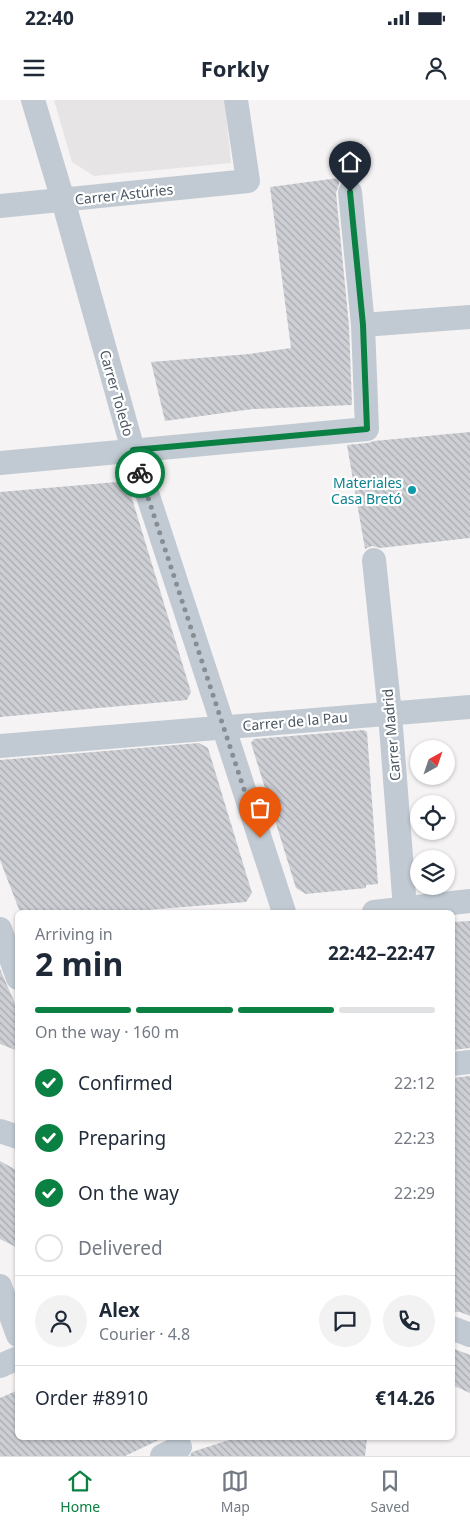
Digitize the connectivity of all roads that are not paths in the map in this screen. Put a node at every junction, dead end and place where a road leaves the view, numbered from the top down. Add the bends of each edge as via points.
1 (33, 100) edge
2 (236, 100) edge
3 (350, 192) dead end
4 (63, 200) junction
5 (0, 206) edge
6 (470, 317) edge
7 (363, 325) junction
8 (133, 450) junction
9 (0, 463) edge
10 (374, 560) dead end
11 (470, 707) edge
12 (390, 714) junction
13 (223, 727) junction
14 (0, 746) edge
15 (470, 901) edge
16 (405, 909) junction
17 (283, 910) edge
18 (395, 910) edge
19 (0, 929) edge
20 (14, 955) edge
21 (470, 1062) edge
22 (455, 1064) edge
23 (0, 1131) edge
24 (15, 1136) edge
25 (0, 1286) edge
26 (15, 1327) edge
27 (455, 1329) edge
28 (470, 1335) edge
29 (15, 1359) edge
30 (0, 1366) edge

1 - 4 street, Carrer Toledo
2 - 4 street, Carrer Astúries via 248,181
3 - 7 street
4 - 5 street, Carrer Astúries
4 - 8 street, Carrer Toledo
6 - 7 street
7 - 8 street via 367,429
8 - 9 street
8 - 13 street, Carrer Toledo
10 - 12 street, Carrer Madrid
11 - 12 street, Carrer de la Pau
12 - 13 street, Carrer de la Pau
12 - 16 street, Carrer Madrid
13 - 14 street, Carrer de la Pau
13 - 17 street, Carrer Toledo
15 - 16 street
16 - 18 street
19 - 20 street
21 - 22 street
23 - 24 street
25 - 26 street
27 - 28 street
29 - 30 street

